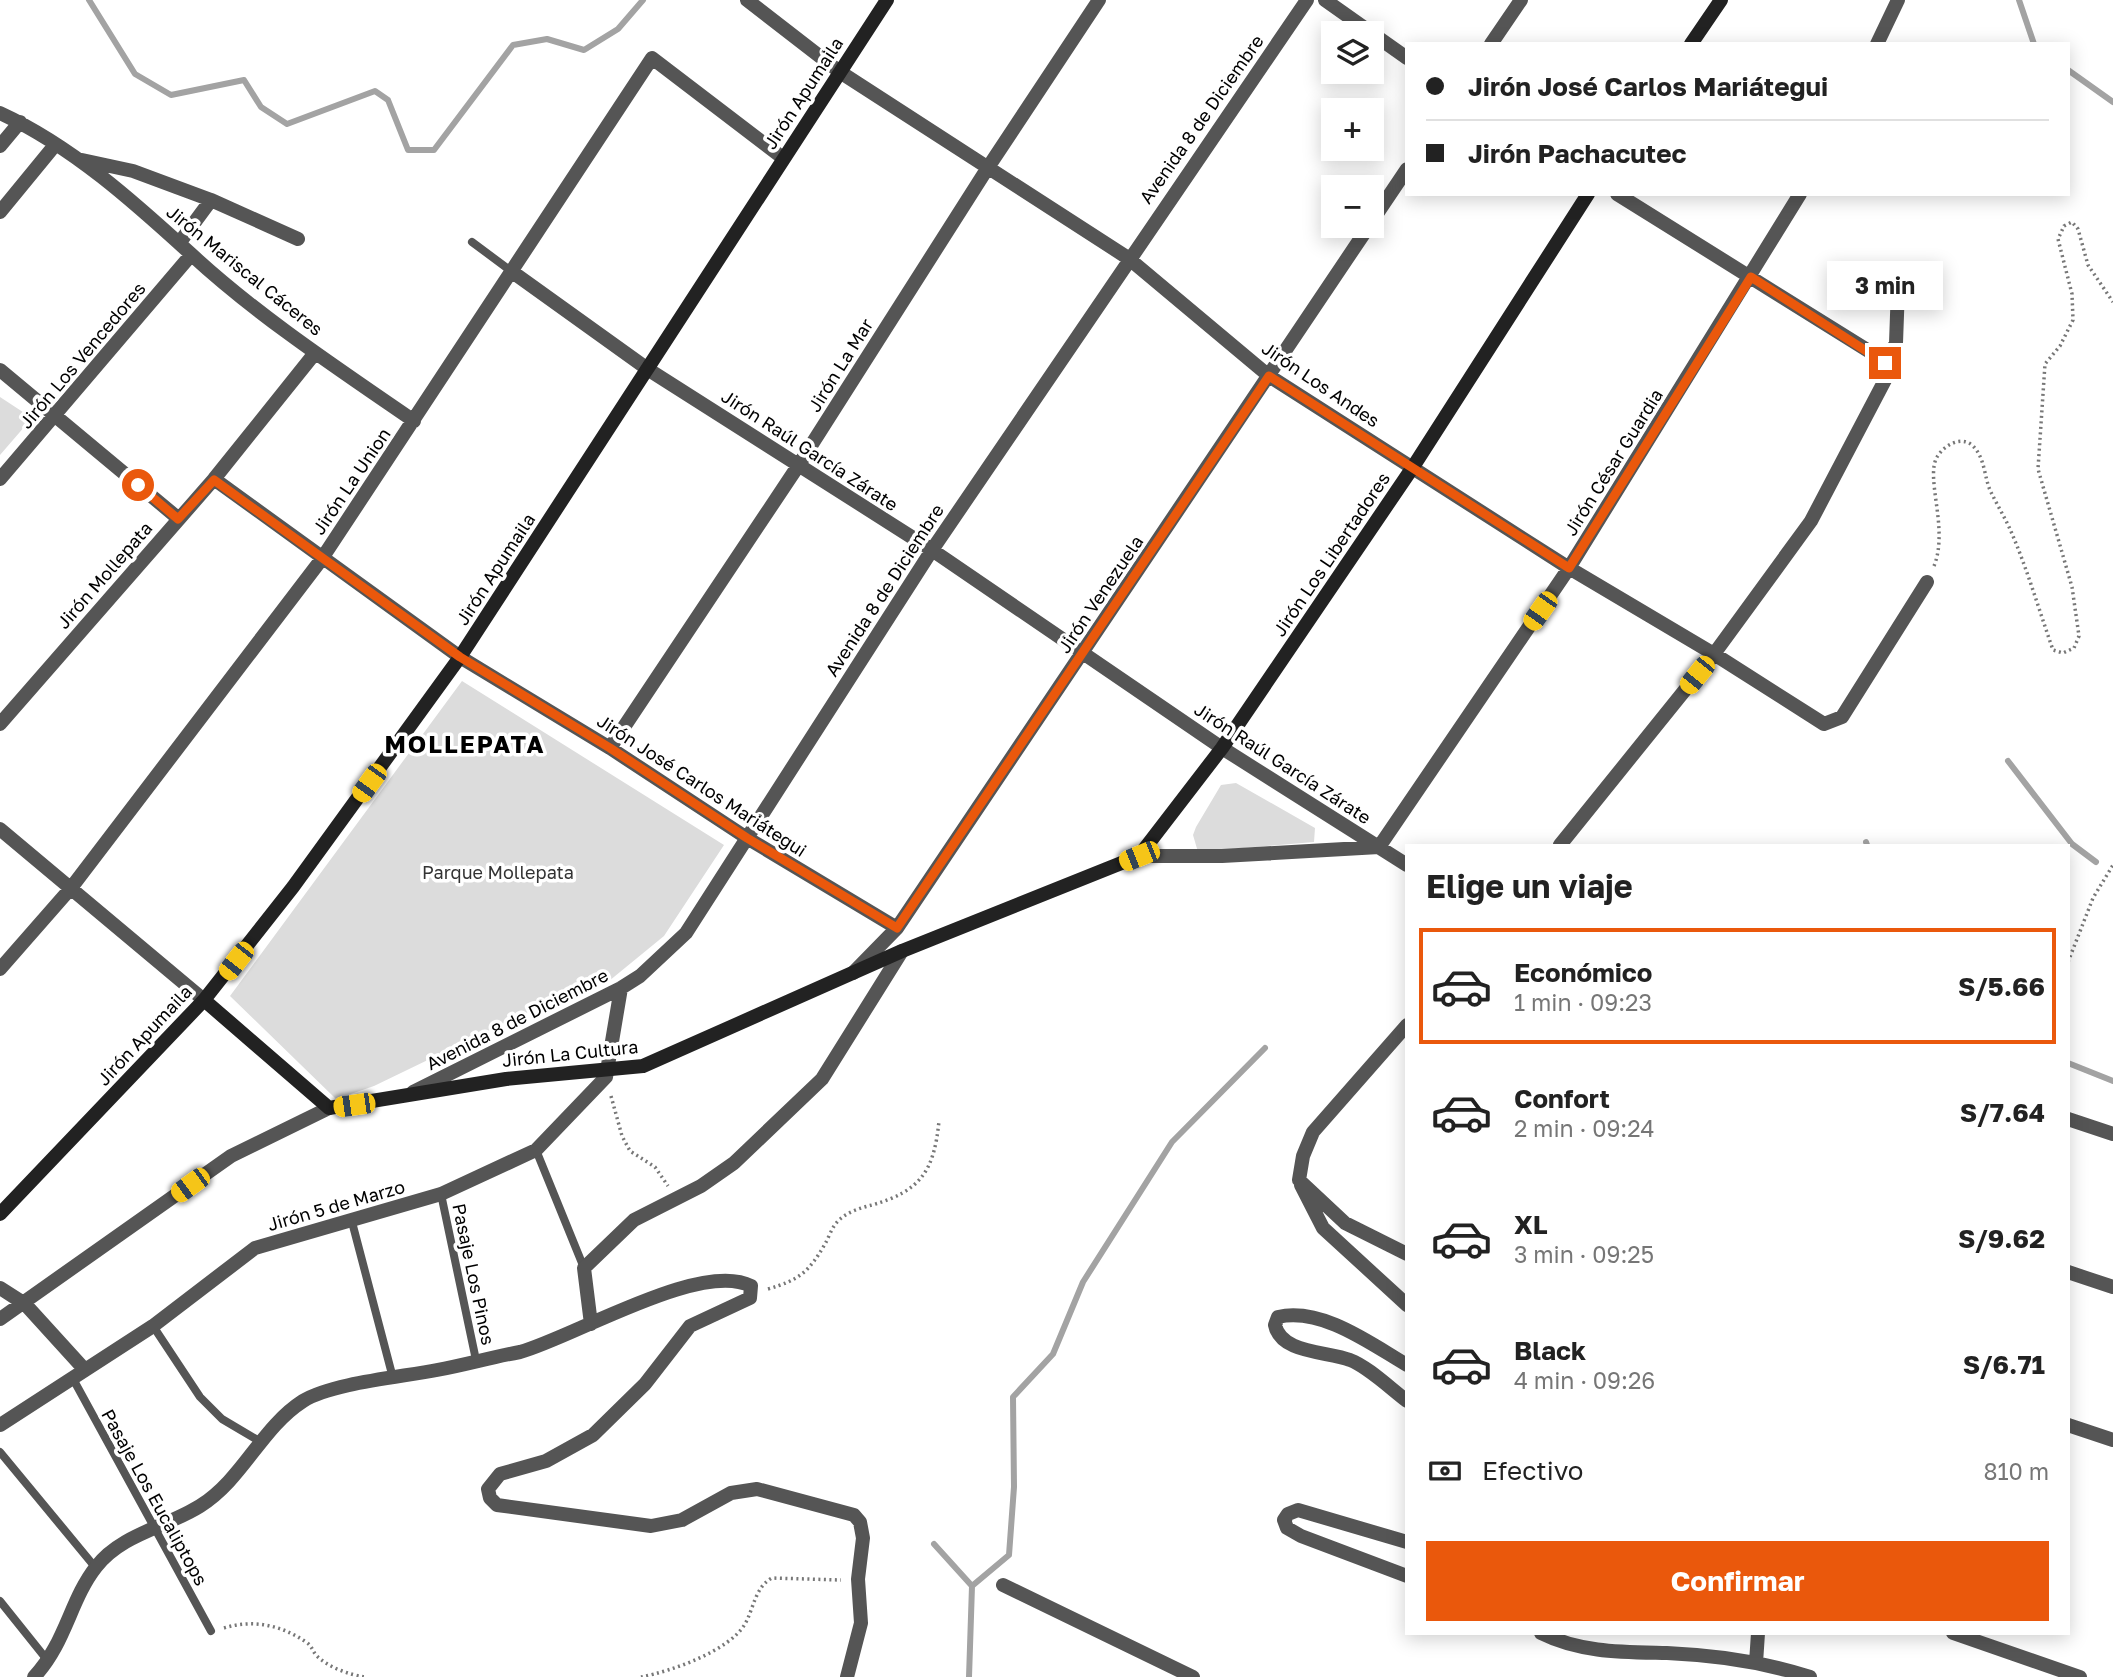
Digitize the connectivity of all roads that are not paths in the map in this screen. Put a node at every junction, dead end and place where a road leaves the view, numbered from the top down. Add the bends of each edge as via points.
1 (747, 0) edge
2 (887, 0) edge
3 (1099, 0) edge
4 (1307, 0) edge
5 (1325, 0) edge
6 (1521, 0) edge
7 (1721, 0) edge
8 (1898, 0) edge
9 (1492, 42) edge
10 (1692, 42) edge
11 (1878, 42) edge
12 (1405, 57) edge
13 (840, 72) junction
14 (0, 113) edge
15 (20, 122) junction
16 (55, 145) junction
17 (0, 146) edge
18 (783, 158) junction
19 (79, 160) junction
20 (987, 169) junction
21 (1405, 172) edge
22 (1587, 196) edge
23 (1620, 196) edge
24 (1799, 196) edge
25 (211, 200) junction
26 (1384, 203) edge
27 (0, 212) edge
28 (1361, 238) edge
29 (298, 239) dead end
30 (180, 242) junction
31 (472, 242) dead end
32 (191, 255) junction
33 (1128, 258) junction
34 (510, 271) junction
35 (1751, 277) junction
36 (1898, 287) dead end
37 (315, 353) junction
38 (1885, 363) junction
39 (0, 370) edge
40 (649, 370) junction
41 (1269, 376) junction
42 (56, 416) junction
43 (414, 421) junction
44 (798, 466) junction
45 (1413, 467) junction
46 (0, 479) edge
47 (214, 480) junction
48 (178, 519) junction
49 (932, 551) junction
50 (321, 560) junction
51 (1569, 568) junction
52 (1927, 582) road end
53 (1083, 654) junction
54 (1714, 654) junction
55 (460, 657) junction
56 (0, 724) edge
57 (610, 748) junction
58 (1222, 748) junction
59 (0, 829) edge
60 (747, 838) junction
61 (1561, 844) edge
62 (1379, 847) junction
63 (1139, 856) junction
64 (1405, 864) edge
65 (71, 888) junction
66 (897, 928) junction
67 (902, 951) junction
68 (0, 969) edge
69 (851, 975) junction
70 (621, 988) junction
71 (204, 1000) junction
72 (1405, 1027) edge
73 (607, 1074) junction
74 (403, 1098) junction
75 (329, 1108) junction
76 (2070, 1120) edge
77 (2113, 1135) edge
78 (536, 1150) junction
79 (1299, 1180) junction
80 (441, 1194) junction
81 (0, 1214) edge
82 (352, 1222) junction
83 (1405, 1253) edge
84 (584, 1268) junction
85 (2070, 1273) edge
86 (2113, 1287) edge
87 (0, 1288) edge
88 (1405, 1303) edge
89 (25, 1304) junction
90 (0, 1319) edge
91 (591, 1324) junction
92 (153, 1325) junction
93 (476, 1360) junction
94 (1405, 1364) edge
95 (79, 1374) junction
96 (393, 1378) junction
97 (1405, 1400) edge
98 (0, 1424) edge
99 (2070, 1426) edge
100 (2113, 1440) edge
101 (261, 1442) junction
102 (0, 1452) edge
103 (154, 1530) junction
104 (1405, 1541) edge
105 (95, 1567) junction
106 (1405, 1575) edge
107 (1003, 1584) dead end
108 (0, 1601) edge
109 (211, 1631) road end
110 (1545, 1635) edge
111 (1758, 1635) edge
112 (1959, 1635) edge
113 (48, 1662) junction
114 (1756, 1663) junction
115 (34, 1677) edge
116 (847, 1677) edge
117 (1194, 1677) edge
118 (1810, 1677) edge
119 (2080, 1677) edge

1 - 13 street, Jirón Los Andes
2 - 13 street, Jirón Apumaila
3 - 20 street, Jirón La Mar
4 - 33 street, Avenida 8 de Diciembre
5 - 12 street
6 - 9 street
7 - 10 street
8 - 11 street
13 - 18 street, Jirón Apumaila
13 - 20 street, Jirón Los Andes
14 - 15 street, Jirón Mariscal Cáceres
15 - 16 street, Jirón Mariscal Cáceres
15 - 17 street
16 - 19 street, Jirón Mariscal Cáceres
16 - 27 street
18 - 34 street, Jirón La Union via 652,58
18 - 40 street, Jirón Apumaila
19 - 25 street via 133,171
19 - 30 street, Jirón Mariscal Cáceres
20 - 33 street, Jirón Los Andes
20 - 44 street, Jirón La Mar
21 - 26 street
22 - 45 street, Jirón Los Libertadores
23 - 35 street
24 - 35 street, Jirón César Guardia
25 - 29 street
25 - 30 street
28 - 41 street, Jirón Venezuela
30 - 32 street, Jirón Mariscal Cáceres
31 - 34 lane
32 - 37 street, Jirón Mariscal Cáceres
32 - 42 street, Jirón Los Vencedores
33 - 41 street, Jirón Los Andes
33 - 49 street, Avenida 8 de Diciembre
34 - 40 street, Jirón Raúl García Zárate
34 - 43 street, Jirón La Union
35 - 38 street
35 - 51 street, Jirón César Guardia
36 - 38 street via 1896,343
37 - 43 street, Jirón Mariscal Cáceres
37 - 47 street, Jirón Mollepata
38 - 54 street via 1885,380 1811,521
39 - 42 street
40 - 44 street, Jirón Raúl García Zárate
40 - 55 street, Jirón Apumaila
41 - 45 street, Jirón Los Andes
41 - 53 street, Jirón Venezuela
42 - 46 street, Jirón Los Vencedores
42 - 48 street
43 - 50 street, Jirón La Union
44 - 49 street, Jirón Raúl García Zárate
44 - 57 street, Jirón La Mar
45 - 51 street, Jirón Los Andes
45 - 58 street, Jirón Los Libertadores
47 - 48 street, Jirón Mollepata
47 - 50 street, Jirón José Carlos Mariátegui
48 - 56 street, Jirón Mollepata
49 - 53 street, Jirón Raúl García Zárate
49 - 60 street, Avenida 8 de Diciembre
50 - 55 street, Jirón José Carlos Mariátegui
50 - 65 street, Jirón La Union
51 - 54 street, Jirón Los Andes
51 - 62 street, Jirón César Guardia
52 - 54 street, Jirón Los Andes via 1842,717 1824,724
53 - 58 street, Jirón Raúl García Zárate
53 - 66 street, Jirón Venezuela
54 - 61 street
55 - 57 street, Jirón José Carlos Mariátegui
55 - 71 street, Jirón Apumaila via 293,887
57 - 60 street, Jirón José Carlos Mariátegui
58 - 62 street, Jirón Raúl García Zárate
58 - 63 street, Jirón Los Libertadores
59 - 65 street
60 - 66 street, Jirón José Carlos Mariátegui
60 - 70 street, Avenida 8 de Diciembre via 686,933
62 - 63 street
62 - 64 street, Jirón Raúl García Zárate
63 - 67 street, Jirón La Cultura
65 - 68 street, Jirón La Union
65 - 71 street
66 - 69 street, Jirón Venezuela
67 - 69 street, Jirón La Cultura
67 - 84 street via 822,1079 734,1163 677,1200 635,1220
69 - 73 street, Jirón La Cultura via 643,1066
70 - 73 street
70 - 74 street, Avenida 8 de Diciembre
71 - 75 street
71 - 81 street, Jirón Apumaila
72 - 79 street via 1313,1132
73 - 74 street, Jirón La Cultura via 506,1079
73 - 78 street, Jirón 5 de Marzo
74 - 75 street, Jirón La Cultura
75 - 89 street, Jirón La Cultura via 231,1156
76 - 77 street
78 - 80 street, Jirón 5 de Marzo
78 - 84 lane
79 - 83 street via 1345,1223
79 - 88 street via 1322,1228
80 - 82 street, Jirón 5 de Marzo
80 - 93 lane, Pasaje Los Pinos
82 - 92 street, Jirón 5 de Marzo via 256,1248
82 - 96 lane
84 - 91 street
85 - 86 street
87 - 89 street
89 - 90 street, Jirón La Cultura
89 - 95 street
91 - 93 street via 548,1344
91 - 116 street via 685,1285 734,1281 751,1286 750,1298 737,1307 690,1326 645,1384 593,1436 546,1461 500,1474 488,1489 490,1498 523,1510 651,1526 682,1520 731,1493 757,1489 854,1515 863,1538 858,1579 861,1623
92 - 95 street, Jirón 5 de Marzo
92 - 101 lane via 200,1397 222,1419
93 - 96 street
94 - 97 street via 1326,1323 1285,1315 1278,1317 1275,1325 1283,1339 1296,1347 1350,1360
95 - 98 street, Jirón 5 de Marzo
95 - 103 lane, Pasaje Los Eucaliptops
96 - 101 street via 304,1400
99 - 100 street
101 - 103 street via 235,1478 201,1506
102 - 105 lane
103 - 105 street via 116,1548
103 - 109 lane, Pasaje Los Eucaliptops
104 - 106 street via 1298,1510 1284,1520 1287,1528 1301,1536
105 - 113 street
107 - 117 street
108 - 113 lane
110 - 114 street via 1560,1642 1625,1653
111 - 114 street
112 - 119 street
113 - 115 street
114 - 118 street

